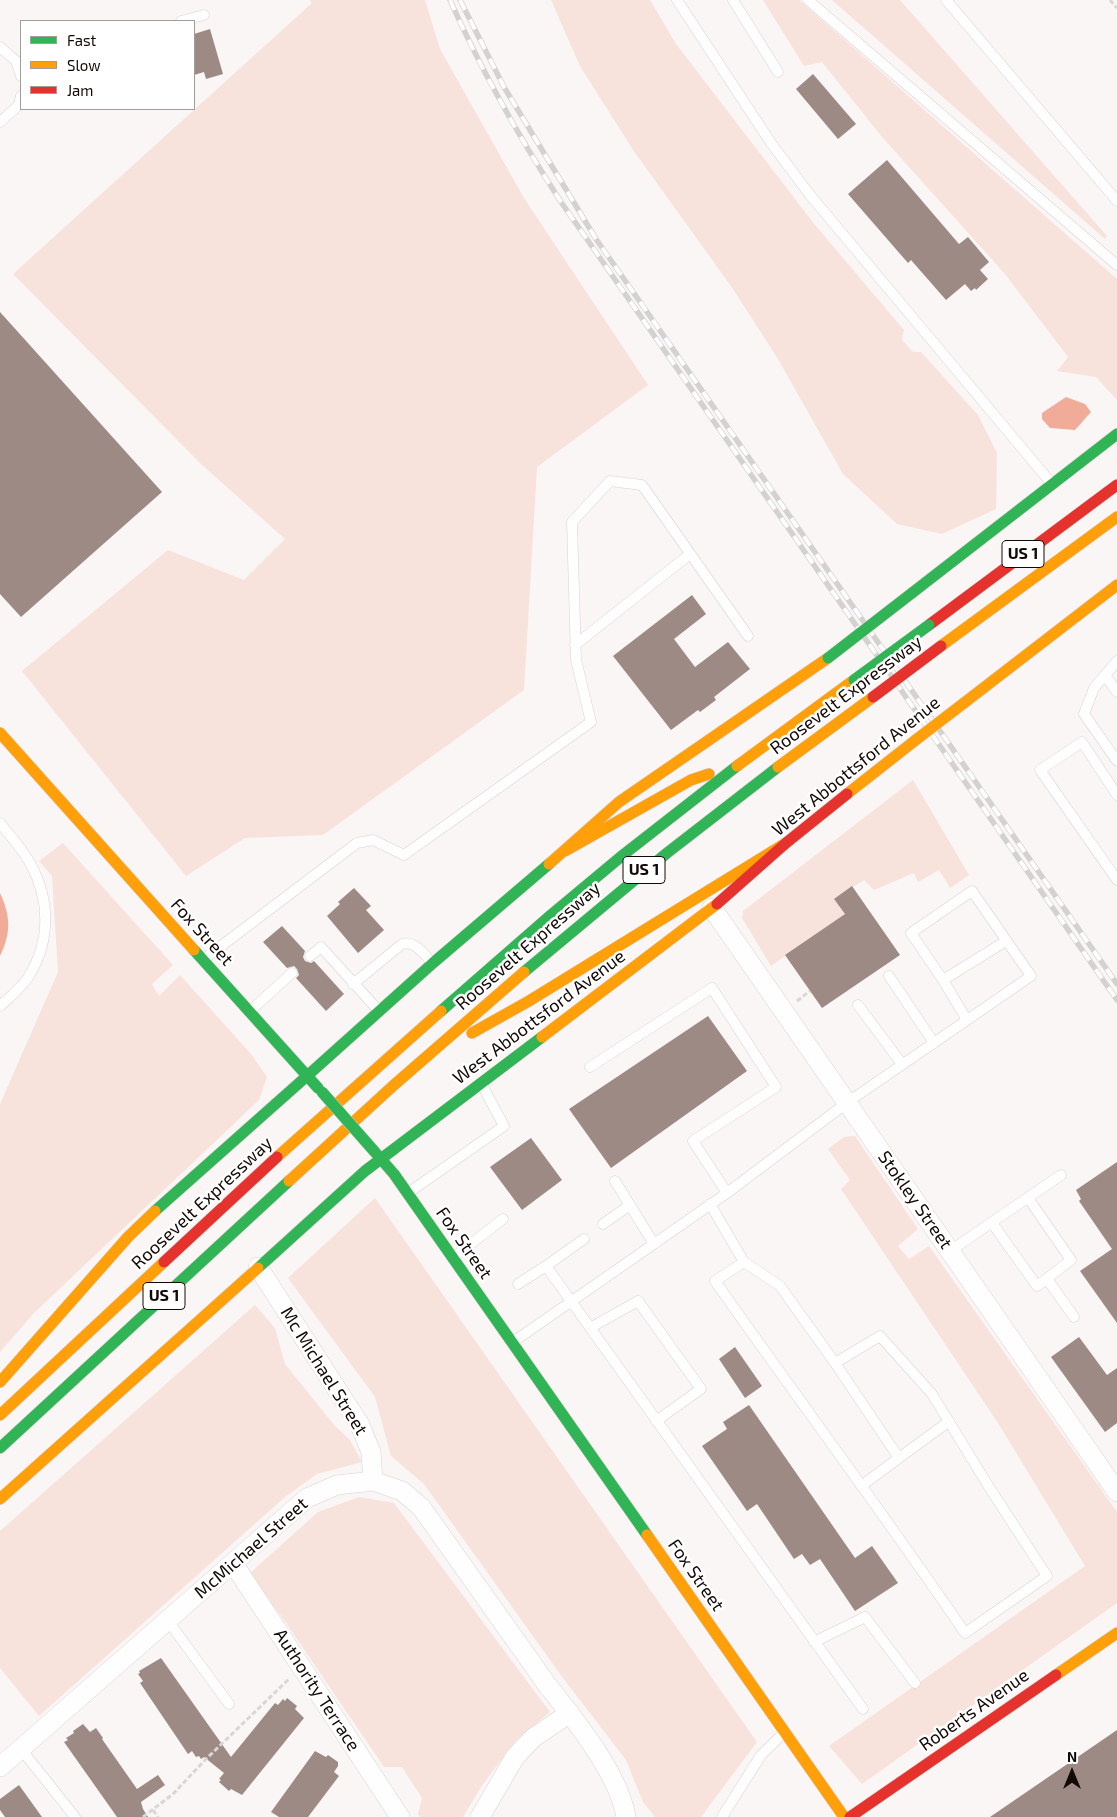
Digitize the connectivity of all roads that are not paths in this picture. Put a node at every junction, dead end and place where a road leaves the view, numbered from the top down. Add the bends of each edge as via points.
1 (678, 0) edge
2 (732, 0) edge
3 (808, 0) edge
4 (946, 0) edge
5 (204, 16) dead end
6 (186, 20) edge
7 (0, 47) edge
8 (20, 69) edge
9 (778, 72) dead end
10 (20, 100) edge
11 (0, 122) edge
12 (1117, 201) edge
13 (1117, 265) edge
14 (1117, 434) edge
15 (1052, 484) junction
16 (1117, 485) edge
17 (1117, 517) edge
18 (690, 554) junction
19 (1117, 585) edge
20 (748, 636) dead end
21 (575, 645) junction
22 (1117, 661) edge
23 (1105, 675) junction
24 (1117, 692) edge
25 (0, 732) edge
26 (743, 761) junction
27 (1117, 761) edge
28 (1117, 795) edge
29 (0, 823) edge
30 (786, 843) junction
31 (565, 851) junction
32 (1117, 880) edge
33 (712, 908) junction
34 (1006, 941) junction
35 (310, 956) dead end
36 (203, 959) junction
37 (433, 963) junction
38 (292, 973) dead end
39 (889, 976) dead end
40 (944, 980) junction
41 (354, 984) junction
42 (0, 1006) edge
43 (858, 1006) dead end
44 (250, 1011) junction
45 (379, 1011) junction
46 (967, 1020) junction
47 (934, 1043) junction
48 (426, 1057) junction
49 (902, 1064) junction
50 (590, 1067) dead end
51 (307, 1076) junction
52 (480, 1083) junction
53 (848, 1102) junction
54 (378, 1155) junction
55 (1061, 1175) dead end
56 (615, 1181) dead end
57 (408, 1193) junction
58 (727, 1193) junction
59 (1028, 1198) junction
60 (710, 1204) junction
61 (630, 1205) junction
62 (504, 1219) dead end
63 (992, 1223) junction
64 (603, 1224) dead end
65 (584, 1239) dead end
66 (654, 1244) junction
67 (950, 1251) junction
68 (453, 1258) junction
69 (744, 1262) junction
70 (546, 1266) junction
71 (258, 1267) junction
72 (1047, 1278) junction
73 (518, 1284) dead end
74 (570, 1302) junction
75 (1074, 1317) dead end
76 (590, 1328) junction
77 (512, 1343) junction
78 (835, 1363) junction
79 (0, 1382) edge
80 (0, 1415) edge
81 (656, 1421) junction
82 (948, 1422) junction
83 (0, 1448) edge
84 (899, 1458) junction
85 (373, 1481) junction
86 (1115, 1482) edge
87 (861, 1486) junction
88 (0, 1499) edge
89 (233, 1563) junction
90 (168, 1621) junction
91 (1117, 1632) edge
92 (814, 1642) junction
93 (915, 1683) dead end
94 (229, 1704) dead end
95 (863, 1710) dead end
96 (570, 1713) junction
97 (784, 1732) junction
98 (21, 1749) junction
99 (0, 1767) edge
100 (75, 1817) edge
101 (400, 1817) edge
102 (480, 1817) edge
103 (626, 1817) edge
104 (722, 1817) edge
105 (844, 1817) edge
106 (850, 1817) edge

1 - 15 lane via 770,143
2 - 9 lane
3 - 13 lane
4 - 12 lane
5 - 6 lane
7 - 8 lane
10 - 11 lane
14 - 15 main road
15 - 31 main road, bridge via 828,658 620,802
16 - 26 main road, Roosevelt Expressway / US 1, bridge
17 - 48 main road, Roosevelt Expressway / US 1, bridge via 712,816 567,934
18 - 20 lane
18 - 21 lane
18 - 21 lane via 642,485 610,481 572,522
19 - 30 main road, West Abbottsford Avenue, bridge
21 - 36 lane via 591,722 404,855 373,840 357,843
22 - 23 lane
23 - 24 lane
23 - 27 lane via 1094,688 1084,714
25 - 36 main road, Fox Street
26 - 31 main road via 691,780
26 - 80 main road, Roosevelt Expressway / US 1 via 565,903 353,1089
28 - 32 lane via 1082,742 1040,770
29 - 42 lane via 30,862 39,884 46,922 43,941 29,976
30 - 33 main road, West Abbottsford Avenue
30 - 48 main road via 528,1001
31 - 37 main road
33 - 52 main road, West Abbottsford Avenue
33 - 53 street, Stokley Street
34 - 40 lane
34 - 40 lane via 972,891 912,933
34 - 46 lane via 1031,976
35 - 41 lane via 321,947
36 - 44 main road, Fox Street
37 - 41 lane via 408,942
37 - 45 main road
38 - 44 lane
39 - 47 lane
40 - 46 lane
41 - 45 lane
43 - 49 lane
44 - 51 main road, Fox Street
45 - 51 main road
46 - 47 lane
47 - 49 lane
48 - 83 main road, Roosevelt Expressway / US 1
49 - 53 lane
50 - 58 lane via 712,988 776,1086 693,1141
51 - 54 main road, Fox Street, bridge
51 - 79 main road via 128,1237
52 - 54 main road, West Abbottsford Avenue
52 - 57 lane via 504,1126
53 - 58 lane
53 - 67 street, Stokley Street
54 - 57 main road, Fox Street
54 - 71 main road, West Abbottsford Avenue via 365,1171
55 - 59 lane
56 - 61 lane
57 - 68 main road, Fox Street
58 - 60 lane
59 - 63 lane
59 - 72 lane via 1071,1260
60 - 66 lane
60 - 69 lane
61 - 64 lane
61 - 66 lane
62 - 68 lane
63 - 67 lane
63 - 72 lane via 1036,1286
65 - 70 lane
66 - 74 lane
67 - 86 street, Stokley Street
68 - 77 main road, Fox Street
69 - 78 lane via 780,1286
69 - 87 lane via 715,1281
70 - 73 lane
70 - 74 lane
71 - 85 street, Mc Michael Street via 360,1425 371,1452
71 - 88 main road, West Abbottsford Avenue
72 - 75 lane
74 - 76 lane
74 - 77 lane
76 - 81 lane
76 - 81 lane via 638,1301 701,1389
77 - 97 main road, Fox Street
78 - 82 lane via 880,1336 932,1394
78 - 84 lane
81 - 92 lane
82 - 84 lane
82 - 87 lane via 1046,1576 965,1633
84 - 87 lane
85 - 89 street, McMichael Street via 337,1485 307,1498
85 - 96 street, McMichael Street via 402,1491 421,1506
89 - 90 street, McMichael Street
89 - 101 street, Authority Terrace
90 - 94 lane
90 - 98 street, McMichael Street
91 - 106 main road, Roberts Avenue
92 - 93 lane via 865,1617
92 - 95 lane
96 - 102 street via 533,1738 515,1757
96 - 103 street, McMichael Street via 609,1771
97 - 104 lane via 762,1754
97 - 105 main road, Fox Street
98 - 99 street, McMichael Street
98 - 100 lane

